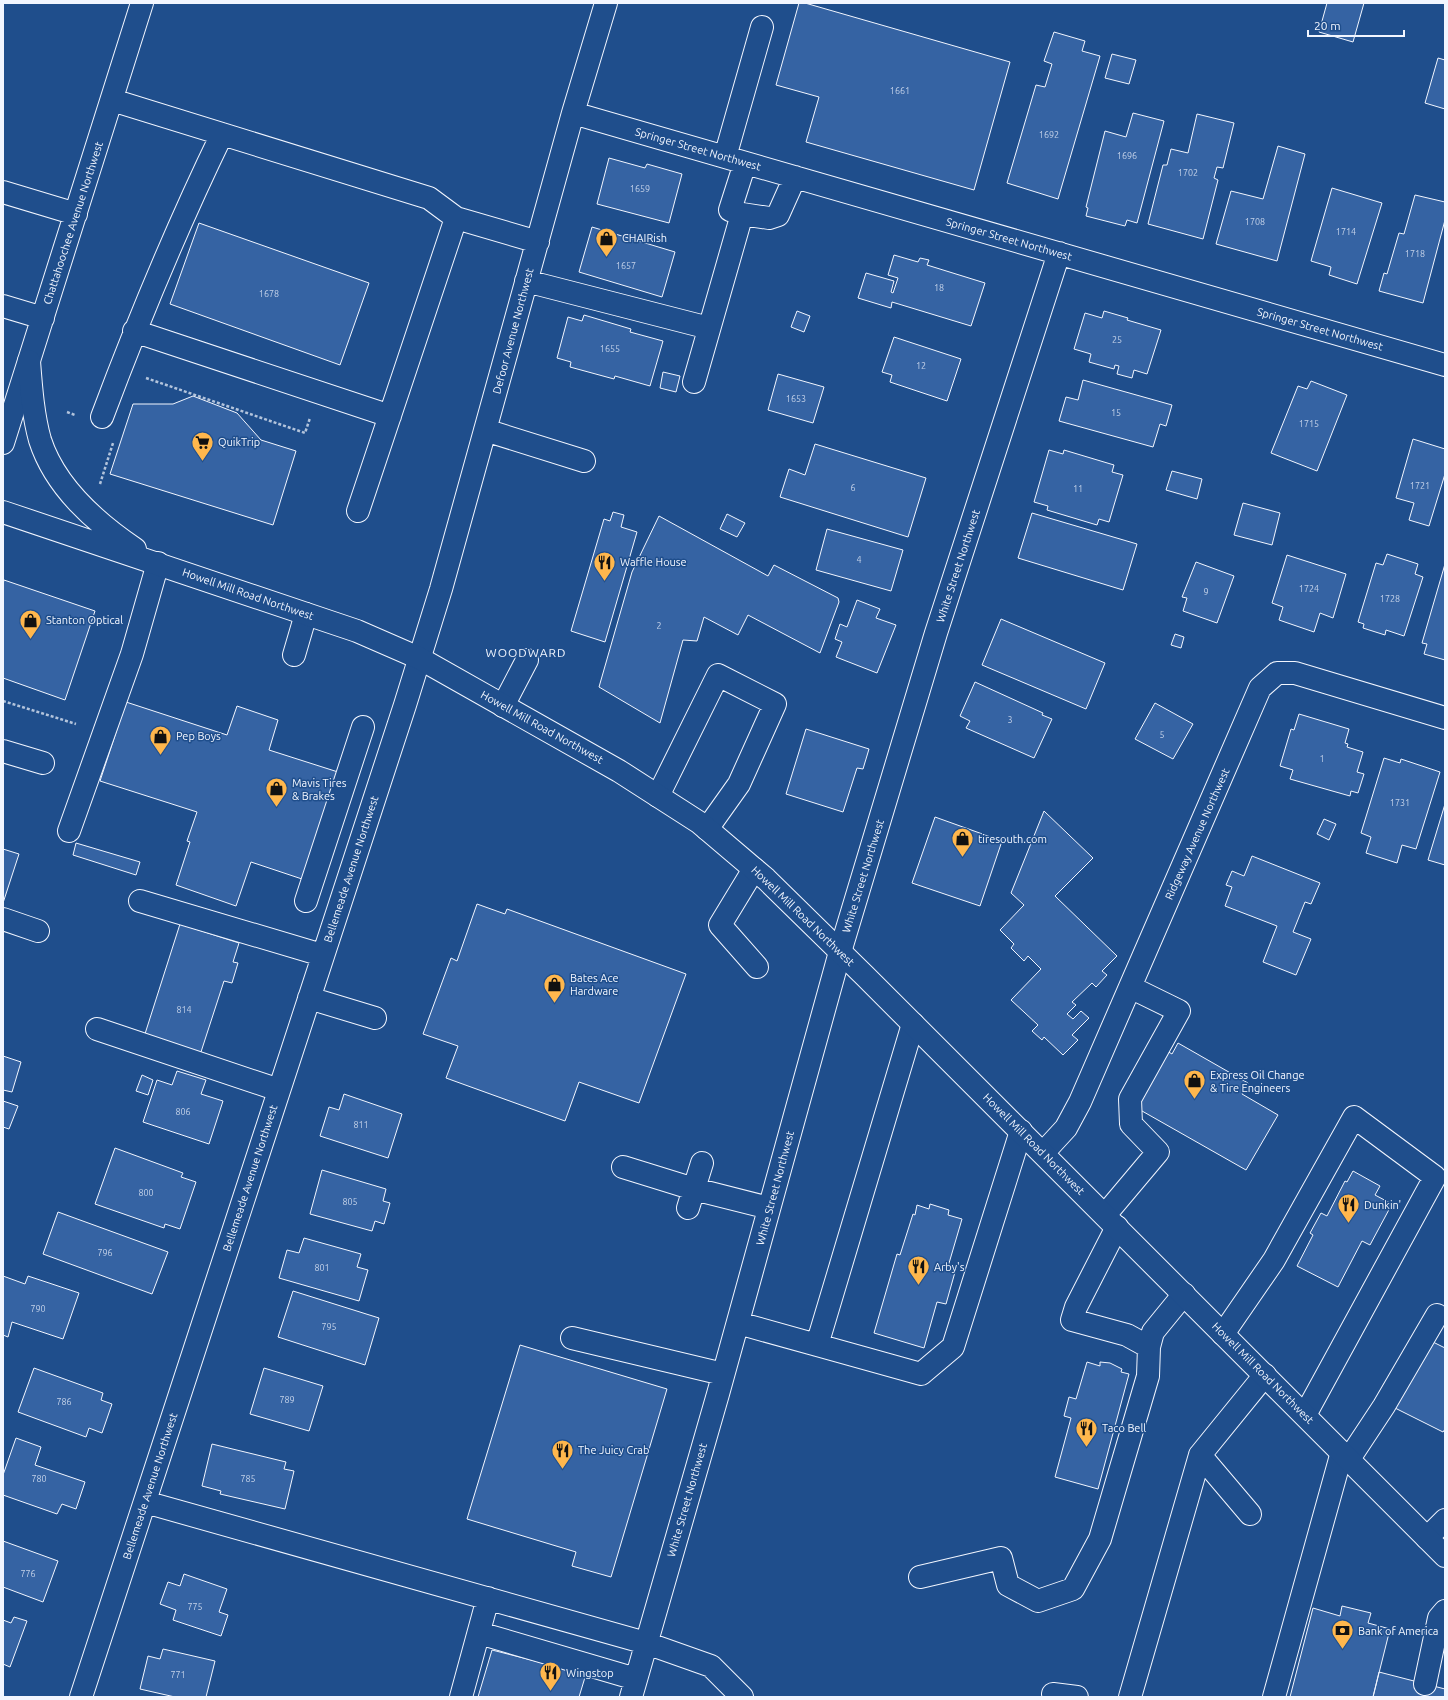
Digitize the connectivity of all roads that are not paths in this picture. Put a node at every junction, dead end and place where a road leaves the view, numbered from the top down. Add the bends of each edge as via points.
1 (142, 3) edge
2 (606, 3) edge
3 (762, 27) dead end
4 (112, 100) junction
5 (573, 113) junction
6 (222, 134) junction
7 (735, 160) junction
8 (795, 177) junction
9 (3, 192) edge
10 (76, 214) junction
11 (742, 214) junction
12 (456, 218) junction
13 (538, 242) junction
14 (1059, 253) junction
15 (526, 281) junction
16 (3, 306) edge
17 (43, 318) junction
18 (709, 328) junction
19 (134, 331) junction
20 (29, 361) junction
21 (1445, 365) edge
22 (694, 382) dead end
23 (390, 416) junction
24 (102, 417) dead end
25 (485, 430) junction
26 (3, 443) edge
27 (584, 460) dead end
28 (358, 511) dead end
29 (3, 512) edge
30 (158, 563) junction
31 (306, 614) junction
32 (294, 655) dead end
33 (419, 658) junction
34 (527, 660) dead end
35 (503, 706) junction
36 (1445, 718) edge
37 (363, 727) dead end
38 (3, 751) edge
39 (42, 763) dead end
40 (658, 796) junction
41 (707, 829) junction
42 (69, 831) dead end
43 (754, 869) junction
44 (140, 901) dead end
45 (306, 901) dead end
46 (3, 919) edge
47 (38, 931) dead end
48 (840, 952) junction
49 (322, 955) junction
50 (756, 966) dead end
51 (1130, 987) junction
52 (308, 998) junction
53 (375, 1018) dead end
54 (913, 1024) junction
55 (97, 1029) dead end
56 (279, 1090) junction
57 (1021, 1131) junction
58 (1044, 1153) junction
59 (702, 1163) dead end
60 (623, 1167) dead end
61 (691, 1199) junction
62 (769, 1208) junction
63 (1111, 1221) junction
64 (1184, 1294) junction
65 (1437, 1315) dead end
66 (738, 1323) junction
67 (1223, 1334) junction
68 (572, 1338) dead end
69 (817, 1345) junction
70 (1149, 1347) junction
71 (723, 1374) junction
72 (1265, 1375) junction
73 (1305, 1415) junction
74 (1200, 1455) junction
75 (1345, 1456) junction
76 (145, 1502) junction
77 (1250, 1514) dead end
78 (1445, 1520) edge
79 (1427, 1538) junction
80 (1445, 1556) edge
81 (920, 1577) dead end
82 (488, 1598) junction
83 (1445, 1611) edge
84 (478, 1633) junction
85 (646, 1643) junction
86 (1425, 1684) dead end
87 (634, 1688) edge
88 (1053, 1694) dead end
89 (81, 1697) edge
90 (461, 1697) edge
91 (742, 1697) edge
92 (1077, 1697) edge
93 (1130, 1697) edge
94 (1274, 1697) edge

1 - 4 street, Chattahoochee Avenue Northwest
2 - 5 street, Defoor Avenue Northwest
3 - 7 street
4 - 6 street
4 - 10 street, Chattahoochee Avenue Northwest
5 - 7 street, Springer Street Northwest
5 - 13 street, Defoor Avenue Northwest
6 - 12 street via 429,198
6 - 19 street via 189,202
7 - 8 street, Springer Street Northwest
7 - 11 street via 730,210
8 - 11 street via 778,215 769,218
8 - 14 street, Springer Street Northwest
9 - 10 street
10 - 17 street, Chattahoochee Avenue Northwest
11 - 18 street
12 - 13 street
12 - 23 street
13 - 15 street, Defoor Avenue Northwest
14 - 21 street, Springer Street Northwest
14 - 48 street, White Street Northwest via 936,633
15 - 18 street
15 - 25 street, Defoor Avenue Northwest
16 - 17 street
17 - 20 street, Chattahoochee Avenue Northwest
18 - 22 street
19 - 23 street
19 - 24 street
20 - 26 street, Chattahoochee Avenue Northwest
20 - 30 street via 33,405 40,440 54,472 97,521 118,538
23 - 28 street
25 - 27 street
25 - 33 street, Defoor Avenue Northwest
29 - 30 street, Howell Mill Road Northwest
30 - 31 street, Howell Mill Road Northwest
30 - 42 street via 132,654
31 - 32 street
31 - 33 street, Howell Mill Road Northwest via 357,631
33 - 35 street, Howell Mill Road Northwest
33 - 49 street, Bellemeade Avenue Northwest
34 - 35 street
35 - 40 street, Howell Mill Road Northwest via 619,770
36 - 51 street, Ridgeway Avenue Northwest via 1295,673 1277,673 1260,688
37 - 45 street
38 - 39 street
40 - 41 street, Howell Mill Road Northwest
40 - 41 street via 718,674 775,704 739,784
41 - 43 street, Howell Mill Road Northwest
43 - 48 street, Howell Mill Road Northwest
43 - 50 street via 720,925
44 - 49 street
46 - 47 street
48 - 54 street, Howell Mill Road Northwest
48 - 62 street, White Street Northwest
49 - 52 street, Bellemeade Avenue Northwest
51 - 58 street, Ridgeway Avenue Northwest via 1080,1102 1066,1128
51 - 63 street via 1179,1011 1130,1099 1131,1124 1158,1152
52 - 53 street
52 - 56 street, Bellemeade Avenue Northwest
54 - 57 street, Howell Mill Road Northwest
54 - 69 street
55 - 56 street
56 - 76 street, Bellemeade Avenue Northwest
57 - 58 street, Howell Mill Road Northwest
57 - 69 street via 953,1347 921,1374
58 - 63 street, Howell Mill Road Northwest
59 - 61 street
60 - 61 street
61 - 62 street
62 - 66 street, White Street Northwest
63 - 64 street, Howell Mill Road Northwest
63 - 70 street via 1072,1320 1127,1335
64 - 67 street, Howell Mill Road Northwest
64 - 70 street via 1152,1332
65 - 75 street via 1384,1406
66 - 69 street
66 - 71 street, White Street Northwest
67 - 72 street, Howell Mill Road Northwest
67 - 73 street via 1274,1260 1354,1117 1435,1177
68 - 71 street
70 - 81 street via 1148,1376 1100,1539 1073,1589 1038,1601 1008,1585 1001,1558
71 - 85 street, White Street Northwest
72 - 73 street, Howell Mill Road Northwest
72 - 74 street
73 - 75 street, Howell Mill Road Northwest
74 - 77 street
74 - 93 street
75 - 79 street, Howell Mill Road Northwest
75 - 94 street
76 - 82 street
76 - 89 street, Bellemeade Avenue Northwest
78 - 79 street
79 - 80 street, Howell Mill Road Northwest
82 - 84 street
82 - 85 street
83 - 86 street via 1439,1618
84 - 87 street
84 - 90 street
85 - 87 street, White Street Northwest
85 - 91 street via 711,1666
88 - 92 street

